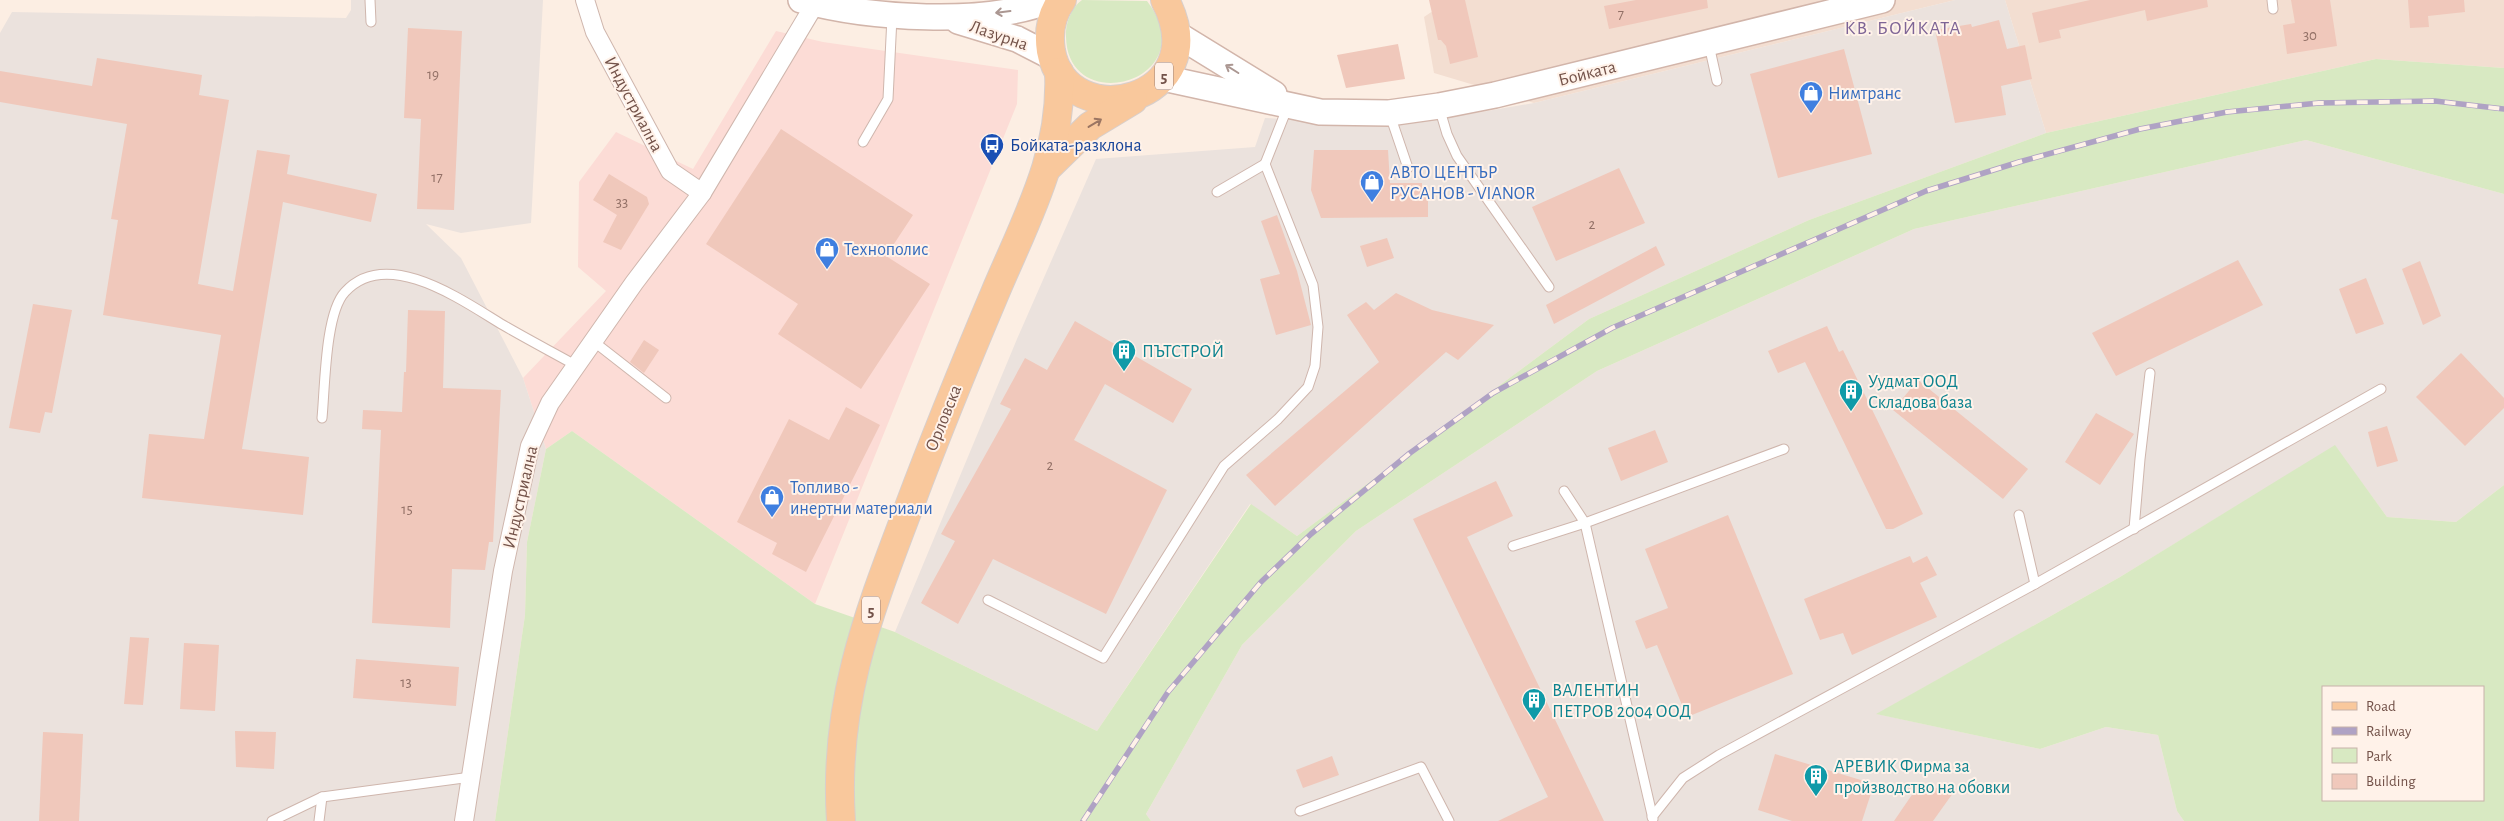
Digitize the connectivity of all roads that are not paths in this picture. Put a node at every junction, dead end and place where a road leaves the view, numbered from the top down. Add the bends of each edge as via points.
1 (370, 0) edge
2 (585, 0) edge
3 (1050, 0) edge
4 (1062, 0) edge
5 (1882, 0) edge
6 (808, 2) edge
7 (1174, 13) edge
8 (892, 14) junction
9 (944, 16) junction
10 (371, 22) dead end
11 (1708, 43) junction
12 (1056, 64) junction
13 (1717, 81) dead end
14 (1155, 85) junction
15 (1289, 104) junction
16 (1439, 106) junction
17 (1389, 113) junction
18 (863, 142) dead end
19 (1265, 164) junction
20 (1047, 168) junction
21 (1408, 168) dead end
22 (1217, 192) dead end
23 (702, 193) junction
24 (1549, 287) dead end
25 (594, 341) junction
26 (576, 366) junction
27 (2150, 373) dead end
28 (2381, 389) dead end
29 (666, 398) dead end
30 (322, 418) dead end
31 (1784, 449) dead end
32 (1564, 491) dead end
33 (2019, 515) dead end
34 (1585, 523) junction
35 (2134, 529) junction
36 (1513, 546) dead end
37 (2035, 584) junction
38 (988, 600) dead end
39 (471, 777) junction
40 (322, 797) junction
41 (1300, 811) dead end
42 (1653, 819) edge
43 (272, 821) edge
44 (319, 821) edge
45 (464, 821) edge
46 (841, 821) edge
47 (1449, 821) edge

1 - 10 lane
2 - 23 street, Индустриална via 595,32 670,171
3 -> 9 street, Лазурна via 1021,9
4 - 12 main road, 5 via 1050,23 1049,40
5 - 11 street, Бойката
6 - 8 street, Лазурна
6 - 23 street, Индустриална
7 - 14 main road, 5 via 1176,50
15 -> 7 street, Бойката
8 - 9 street, Лазурна
8 - 18 lane via 888,99
9 - 12 street, Лазурна via 1018,39
11 - 13 lane
11 - 16 street, Бойката
12 - 14 main road, 5 via 1072,86 1090,96 1109,101 1129,99
12 - 20 main road, Орловска / 5 via 1059,117
14 - 15 street, Бойката
20 -> 14 main road, Орловска / 5 via 1090,126
15 - 17 street, Бойката via 1320,112
15 - 19 lane
16 - 17 street, Бойката
16 - 24 lane via 1456,156
17 - 21 lane
19 - 22 lane
19 - 38 lane via 1313,285 1318,327 1316,366 1308,387 1224,466 1103,658
20 - 46 main road, Орловска / 5 via 946,408 857,653 841,746
23 - 25 street, Индустриална
25 - 26 street, Индустриална
25 - 29 lane
26 - 30 lane via 434,284 401,275 365,277 344,293 331,324
26 - 39 street, Индустриална via 550,403 530,446 503,571
27 - 35 lane
28 - 35 lane
31 - 34 lane
32 - 34 lane
33 - 37 lane
34 - 36 lane
34 - 42 lane
35 - 37 lane
37 - 42 lane via 1719,755 1683,778
39 - 40 lane
39 - 45 street, Индустриална
40 - 43 lane
40 - 44 lane
41 - 47 lane via 1421,768

